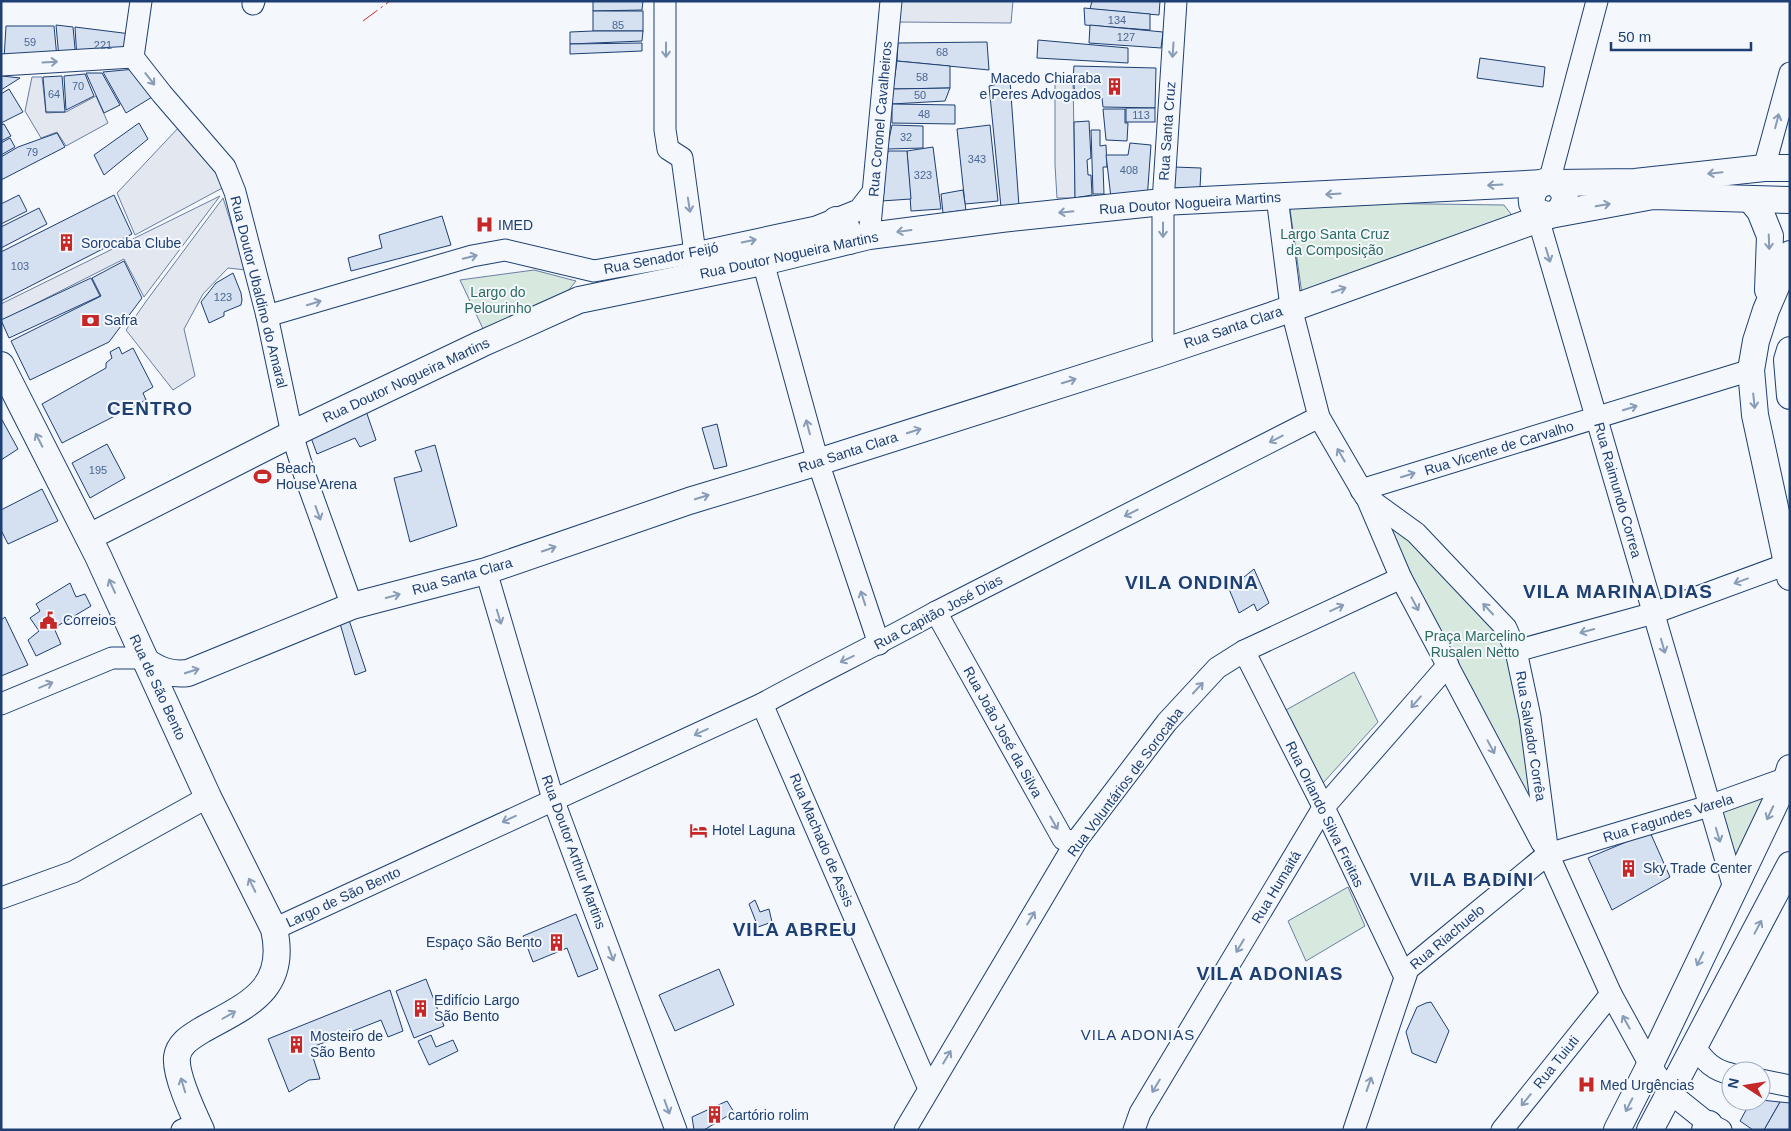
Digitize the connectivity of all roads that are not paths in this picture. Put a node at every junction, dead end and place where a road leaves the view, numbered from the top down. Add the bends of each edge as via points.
1 (141, 1) edge
2 (665, 1) edge
3 (891, 1) edge
4 (1176, 1) edge
5 (1597, 1) edge
6 (133, 57) junction
7 (1, 65) edge
8 (1790, 73) edge
9 (1764, 168) junction
10 (1790, 168) edge
11 (1549, 183) junction
12 (873, 192) junction
13 (1281, 197) junction
14 (1750, 198) junction
15 (1790, 200) edge
16 (1163, 202) junction
17 (1544, 214) junction
18 (851, 232) junction
19 (696, 253) junction
20 (1790, 254) edge
21 (763, 262) junction
22 (1295, 306) junction
23 (1766, 310) junction
24 (267, 316) junction
25 (1169, 350) junction
26 (1790, 350) edge
27 (1, 365) edge
28 (1751, 370) junction
29 (1790, 396) edge
30 (9, 400) edge
31 (1319, 417) junction
32 (1597, 418) junction
33 (292, 434) junction
34 (818, 462) junction
35 (1363, 493) junction
36 (1385, 520) junction
37 (89, 537) junction
38 (1788, 570) edge
39 (486, 571) junction
40 (1401, 578) junction
41 (352, 606) junction
42 (936, 612) junction
43 (1654, 613) junction
44 (131, 627) junction
45 (879, 644) junction
46 (1244, 651) junction
47 (1516, 651) junction
48 (112, 658) junction
49 (146, 662) junction
50 (1448, 665) junction
51 (1, 704) edge
52 (762, 704) junction
53 (1788, 773) edge
54 (208, 796) junction
55 (553, 799) junction
56 (1709, 806) junction
57 (1323, 808) junction
58 (1077, 840) junction
59 (1548, 854) junction
60 (1788, 875) edge
61 (1734, 888) junction
62 (1, 898) edge
63 (274, 929) junction
64 (1405, 977) junction
65 (1611, 994) junction
66 (1695, 1048) junction
67 (1650, 1065) junction
68 (1721, 1072) edge
69 (1771, 1082) edge
70 (1790, 1086) edge
71 (929, 1087) junction
72 (1669, 1092) junction
73 (194, 1127) edge
74 (1712, 1128) edge
75 (676, 1130) edge
76 (905, 1130) edge
77 (1134, 1130) edge
78 (1354, 1130) edge
79 (1502, 1130) edge
80 (1616, 1130) edge
81 (1650, 1130) edge

1 - 6 street
2 -> 19 street via 665,130 668,149 682,158
3 - 12 street, Rua Coronel Cavalheiros
4 -> 16 street, Rua Santa Cruz
5 - 11 street
7 -> 6 street
6 -> 24 street, Rua Doutor Ubaldino do Amaral via 225,168 235,192
9 -> 8 street
9 - 10 main road, Rua Doutor Nogueira Martins
9 -> 11 main road, Rua Doutor Nogueira Martins via 1635,182
11 -> 13 main road, Rua Doutor Nogueira Martins
11 - 17 main road via 1539,185 1532,194 1532,199
12 - 18 street, Rua Coronel Cavalheiros
12 - 18 street, Rua Senador Feijó via 859,210
13 - 16 main road, Rua Doutor Nogueira Martins
13 - 22 street, Rua Salvador Corrêa
14 - 15 main road, Rua Santa Clara
17 -> 14 main road, Rua Santa Clara via 1653,196
14 -> 23 main road via 1760,211 1770,236
16 -> 18 main road, Rua Doutor Nogueira Martins
16 -> 25 street, Rua Santa Cruz via 1163,337
22 -> 17 main road, Rua Santa Clara
17 -> 32 street, Rua Raimundo Correa
19 -> 18 street, Rua Senador Feijó via 816,227
18 - 21 main road, Rua Doutor Nogueira Martins
24 -> 19 street, Rua Senador Feijó via 472,256 505,250 594,271
20 - 23 main road
21 - 33 main road, Rua Doutor Nogueira Martins via 579,300
34 -> 21 street
22 - 25 main road, Rua Santa Clara
22 - 31 street, Rua Salvador Corrêa
23 - 28 main road
24 - 33 street, Rua Doutor Ubaldino do Amaral
34 -> 25 main road, Rua Santa Clara
26 - 29 main road via 1787,360
27 - 30 main road, Rua de São Bento
32 -> 28 street, Rua Vicente de Carvalho
28 -> 38 main road via 1755,415
37 -> 30 main road, Rua de São Bento
35 -> 31 street, Rua Salvador Corrêa
31 -> 42 street, Rua Capitão José Dias
35 -> 32 street, Rua Vicente de Carvalho
32 - 43 street, Rua Raimundo Correa
33 - 37 main road, Rua Doutor Nogueira Martins
33 -> 41 street, Rua Doutor Ubaldino do Amaral
39 -> 34 main road, Rua Santa Clara via 689,501
45 -> 34 street
35 - 36 street, Rua Salvador Corrêa
36 - 40 street, Rua Salvador Corrêa
47 -> 36 street, Rua Salvador Corrêa via 1506,628 1416,533
44 -> 37 main road, Rua de São Bento
38 -> 43 street
41 -> 39 main road, Rua Santa Clara
39 -> 55 street, Rua Doutor Arthur Martins
46 -> 40 street, Rua Voluntários de Sorocaba
40 -> 50 street, Rua Salvador Corrêa
49 -> 41 main road, Rua Santa Clara via 172,674 188,673
42 - 45 street, Rua Capitão José Dias
42 -> 58 street, Rua João José da Silva via 1063,839
43 -> 47 street
43 -> 56 street, Rua Raimundo Correa
44 - 48 street via 124,644
44 - 49 main road, Rua de São Bento
45 -> 52 street, Rua Capitão José Dias
46 - 57 street, Rua Orlando Silva Freitas
58 -> 46 street, Rua Voluntários de Sorocaba via 1167,722 1217,668
47 - 59 street, Rua Salvador Corrêa via 1530,717
48 - 49 street via 136,658
51 -> 48 street
49 - 54 main road, Rua de São Bento
50 -> 57 street, Rua Humaitá
50 -> 59 street, Rua Salvador Corrêa
52 -> 55 street, Rua Capitão José Dias
52 - 71 street, Rua Machado de Assis
53 - 56 street, Rua Fagundes Varela
53 -> 61 main road
54 - 62 street via 73,872
63 -> 54 main road, Rua de São Bento
55 -> 63 street, Largo de São Bento
55 -> 75 street, Rua Doutor Arthur Martins
56 - 59 street, Rua Fagundes Varela
56 -> 61 street, Rua Raimundo Correa
57 - 64 street, Rua Orlando Silva Freitas
57 -> 77 street, Rua Humaitá via 1140,1113
71 -> 58 street, Rua Voluntários de Sorocaba
59 - 64 street, Rua Riachuelo via 1411,966
59 - 65 street, Rua Salvador Corrêa
66 -> 60 main road
61 -> 67 main road
73 -> 63 main road, Largo de São Bento via 176,1048 262,992 278,960
78 -> 64 street, Rua Riachuelo
67 -> 65 street, Rua Salvador Corrêa
65 -> 79 street, Rua Tuiuti
66 - 68 street
66 - 72 main road
67 - 72 street, Rua Salvador Corrêa
67 -> 80 main road
69 - 70 street
71 - 76 street, Rua Voluntários de Sorocaba
72 - 74 street, Rua Salvador Corrêa
72 - 81 main road

